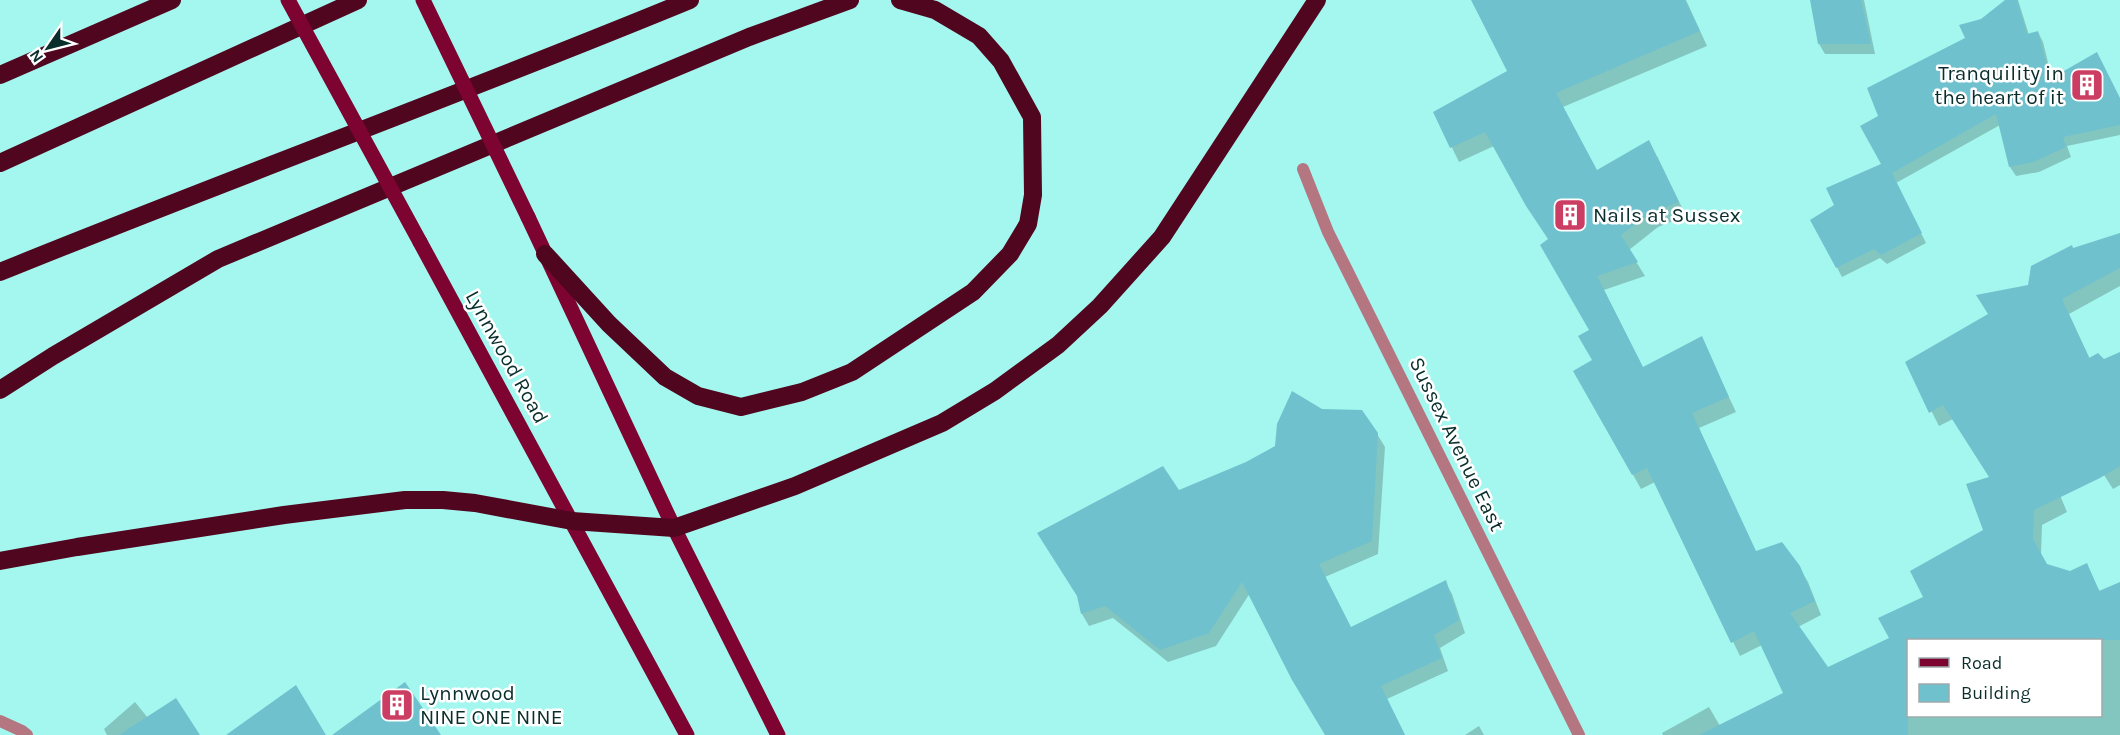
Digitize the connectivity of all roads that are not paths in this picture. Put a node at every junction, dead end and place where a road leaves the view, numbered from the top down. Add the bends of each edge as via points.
1 (172, 0) edge
2 (288, 0) edge
3 (358, 0) edge
4 (423, 0) edge
5 (690, 0) edge
6 (850, 0) edge
7 (900, 0) edge
8 (1317, 0) edge
9 (0, 75) edge
10 (0, 163) edge
11 (1303, 169) dead end
12 (545, 254) junction
13 (0, 272) edge
14 (0, 390) edge
15 (572, 521) junction
16 (674, 528) junction
17 (0, 561) edge
18 (0, 721) edge
19 (27, 735) edge
20 (687, 735) edge
21 (778, 735) edge
22 (1579, 735) edge

1 - 9 highway
2 - 15 main road, Lynnwood Road, bridge
3 - 10 highway
4 - 12 main road, bridge
5 - 13 highway
6 - 14 highway via 749,37 218,259
7 - 12 highway via 935,10 979,36 1001,61 1032,117 1033,195 1028,224 1010,254 973,292 852,372 802,392 741,407 698,396 665,376 609,324
8 - 16 highway via 1162,237 1100,306 1058,345 995,391 942,423 795,486
11 - 22 street, Sussex Avenue East via 1328,232
12 - 16 main road
15 - 16 highway
15 - 17 highway via 475,503 405,500 284,515
15 - 20 main road, Lynnwood Road
16 - 21 main road
18 - 19 street

